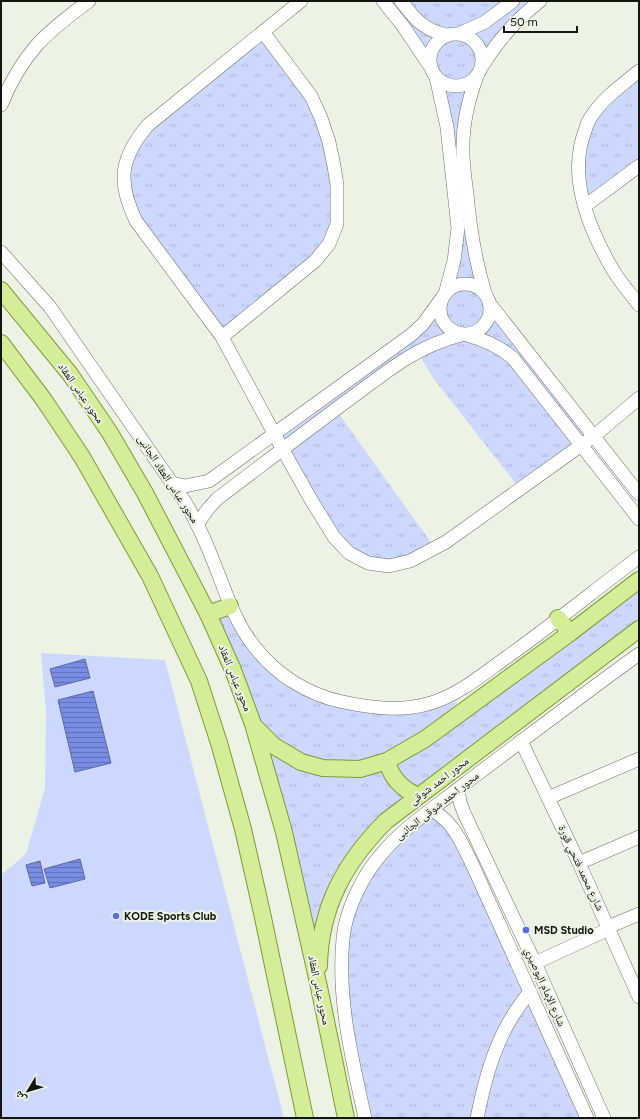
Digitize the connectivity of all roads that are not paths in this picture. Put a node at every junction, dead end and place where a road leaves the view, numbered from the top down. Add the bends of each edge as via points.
1 (89, 1) edge
2 (301, 1) edge
3 (383, 1) edge
4 (401, 1) edge
5 (513, 1) edge
6 (540, 1) edge
7 (263, 32) junction
8 (461, 34) junction
9 (447, 35) junction
10 (480, 70) junction
11 (639, 71) edge
12 (434, 72) junction
13 (2, 96) edge
14 (639, 166) edge
15 (585, 206) junction
16 (1, 252) edge
17 (1, 290) edge
18 (443, 296) junction
19 (488, 299) junction
20 (638, 301) edge
21 (464, 335) junction
22 (222, 337) junction
23 (1, 344) edge
24 (639, 398) edge
25 (274, 434) junction
26 (594, 436) junction
27 (581, 445) junction
28 (283, 450) junction
29 (172, 483) junction
30 (639, 494) edge
31 (639, 520) edge
32 (198, 523) junction
33 (639, 557) edge
34 (639, 580) edge
35 (230, 606) junction
36 (208, 614) junction
37 (558, 618) junction
38 (570, 633) junction
39 (636, 636) edge
40 (639, 654) edge
41 (253, 724) junction
42 (521, 741) junction
43 (639, 759) edge
44 (387, 761) junction
45 (458, 790) junction
46 (418, 796) junction
47 (548, 798) junction
48 (432, 810) junction
49 (639, 838) edge
50 (579, 863) junction
51 (639, 914) edge
52 (609, 928) junction
53 (535, 963) junction
54 (319, 987) junction
55 (530, 991) junction
56 (639, 997) edge
57 (305, 1118) edge
58 (346, 1118) edge
59 (365, 1118) edge
60 (477, 1118) edge
61 (587, 1118) edge
62 (604, 1118) edge

1 - 13 street via 38,44
2 - 7 street
3 - 12 street via 404,26
4 - 9 street via 419,23 437,33
5 - 8 street via 485,22
6 - 10 street via 514,24 491,51
7 - 22 street via 311,96 321,118 329,142 337,185 337,224 328,244 315,261
7 - 22 street via 148,125 128,154 124,170 128,205 136,221
8 - 9 street
8 - 10 street via 469,36 480,48 483,56
9 - 12 street via 432,48 430,55
10 - 12 street via 472,82 457,86 442,82
10 - 19 street via 471,93 462,146 470,228 476,261
11 - 15 street via 604,100 590,119 581,140 579,181
12 - 18 street via 447,127 458,228 454,261
14 - 15 street
15 - 20 street via 597,240 614,272
16 - 29 street, محور عباس العقاد الجانبى via 50,307
17 - 36 main road, محور عباس العقاد via 70,374 110,433 145,493
18 - 19 street via 460,284 469,284 478,287
18 - 21 street via 440,308 445,325 452,331
18 - 25 street via 426,320 411,335
19 - 21 street via 491,313 486,325 476,333
19 - 26 street
21 - 27 street via 492,343 513,358
21 - 28 street via 433,344 406,358
22 - 25 street
23 - 57 main road via 44,400 82,457 150,576 199,681 220,743 243,829
24 - 26 street
25 - 28 street
25 - 29 street via 209,481 185,486
26 - 27 street
26 - 30 street
27 - 28 street via 446,542 410,562 389,566 362,560 349,553 334,537
27 - 31 street
28 - 32 street via 218,499
29 - 32 street, محور عباس العقاد الجانبى
32 - 35 street, محور عباس العقاد الجانبى
33 - 37 street
34 - 38 main road
35 - 36 main road
35 - 37 street, محور عباس العقاد الجانبى via 244,632 263,657 293,681 328,699 366,707 398,708 430,703 460,690
36 - 41 main road, محور عباس العقاد
37 - 38 main road
38 - 44 main road via 425,739
39 - 46 main road, محور احمد شوقى
40 - 42 street, محور احمد شوقى الجانبى
41 - 44 main road via 274,746 301,762 323,768 360,769
41 - 54 main road, محور عباس العقاد via 283,827
42 - 45 street, محور احمد شوقى الجانبى
42 - 47 street, شارع محمد فتحي قورة
43 - 47 street
44 - 46 main road via 398,784
45 - 48 street, محور احمد شوقى الجانبى
45 - 53 street, شارع الإمام البوصيري via 464,813
46 - 54 main road, محور احمد شوقى via 368,839 348,866 334,894 324,924 319,955
47 - 50 street, شارع محمد فتحي قورة
48 - 55 street, شارع الإمام البوصيري via 444,817 453,828
48 - 59 street, محور احمد شوقى الجانبى via 395,839 365,876 347,920 343,937 343,1008
49 - 50 street
50 - 52 street, شارع محمد فتحي قورة
51 - 52 street
52 - 53 street
52 - 56 street, شارع محمد فتحي قورة
53 - 62 street, شارع الإمام البوصيري
54 - 58 main road, محور عباس العقاد
55 - 60 street via 510,1021 494,1053
55 - 61 street, شارع الإمام البوصيري

